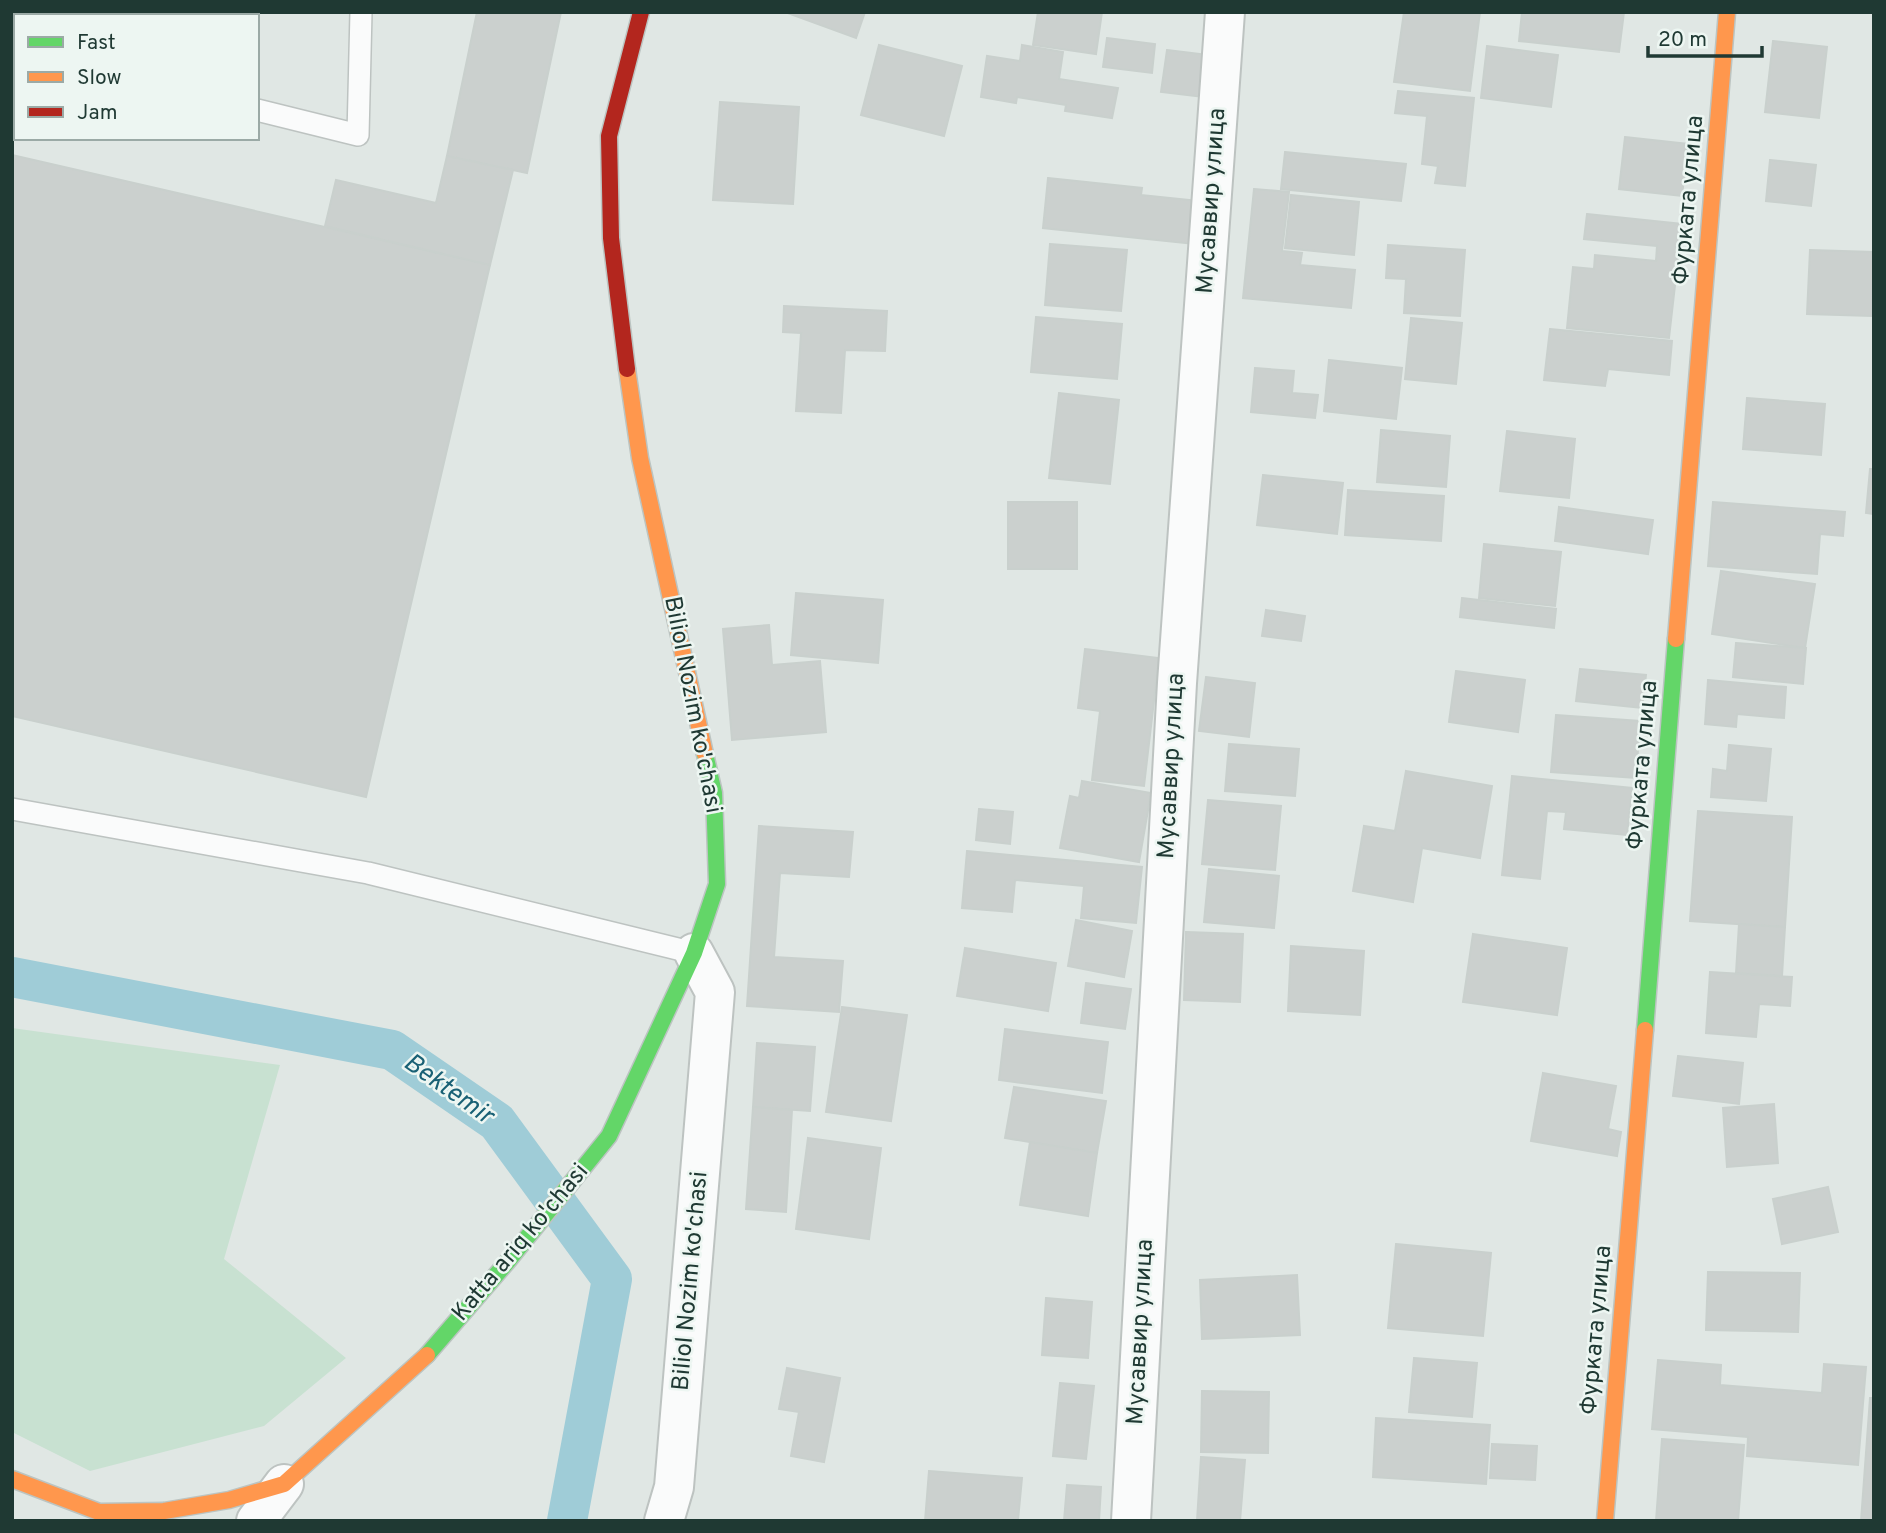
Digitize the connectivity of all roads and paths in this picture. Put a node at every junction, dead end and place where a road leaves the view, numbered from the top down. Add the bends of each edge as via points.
1 (361, 12) edge
2 (641, 12) edge
3 (1225, 12) edge
4 (1727, 12) edge
5 (259, 110) edge
6 (12, 809) edge
7 (694, 953) junction
8 (12, 1479) edge
9 (284, 1484) junction
10 (101, 1516) edge
11 (256, 1521) edge
12 (664, 1521) edge
13 (1131, 1521) edge
14 (1605, 1521) edge

1 - 5 lane via 358,135
2 - 7 street, Biliol Nozim ko'chasi via 609,136 611,238 640,458 714,793 717,884
3 - 13 street, Мусаввир улица via 1177,683
4 - 14 street, Фурката улица
6 - 7 lane via 368,873
7 - 9 street, Katta ariq ko'chasi via 609,1136 422,1361
7 - 12 street, Biliol Nozim ko'chasi via 715,992 674,1487
8 - 10 street, Katta ariq ko'chasi
9 - 10 street, Katta ariq ko'chasi via 229,1500
9 - 11 street, Katta ariq ko'chasi

